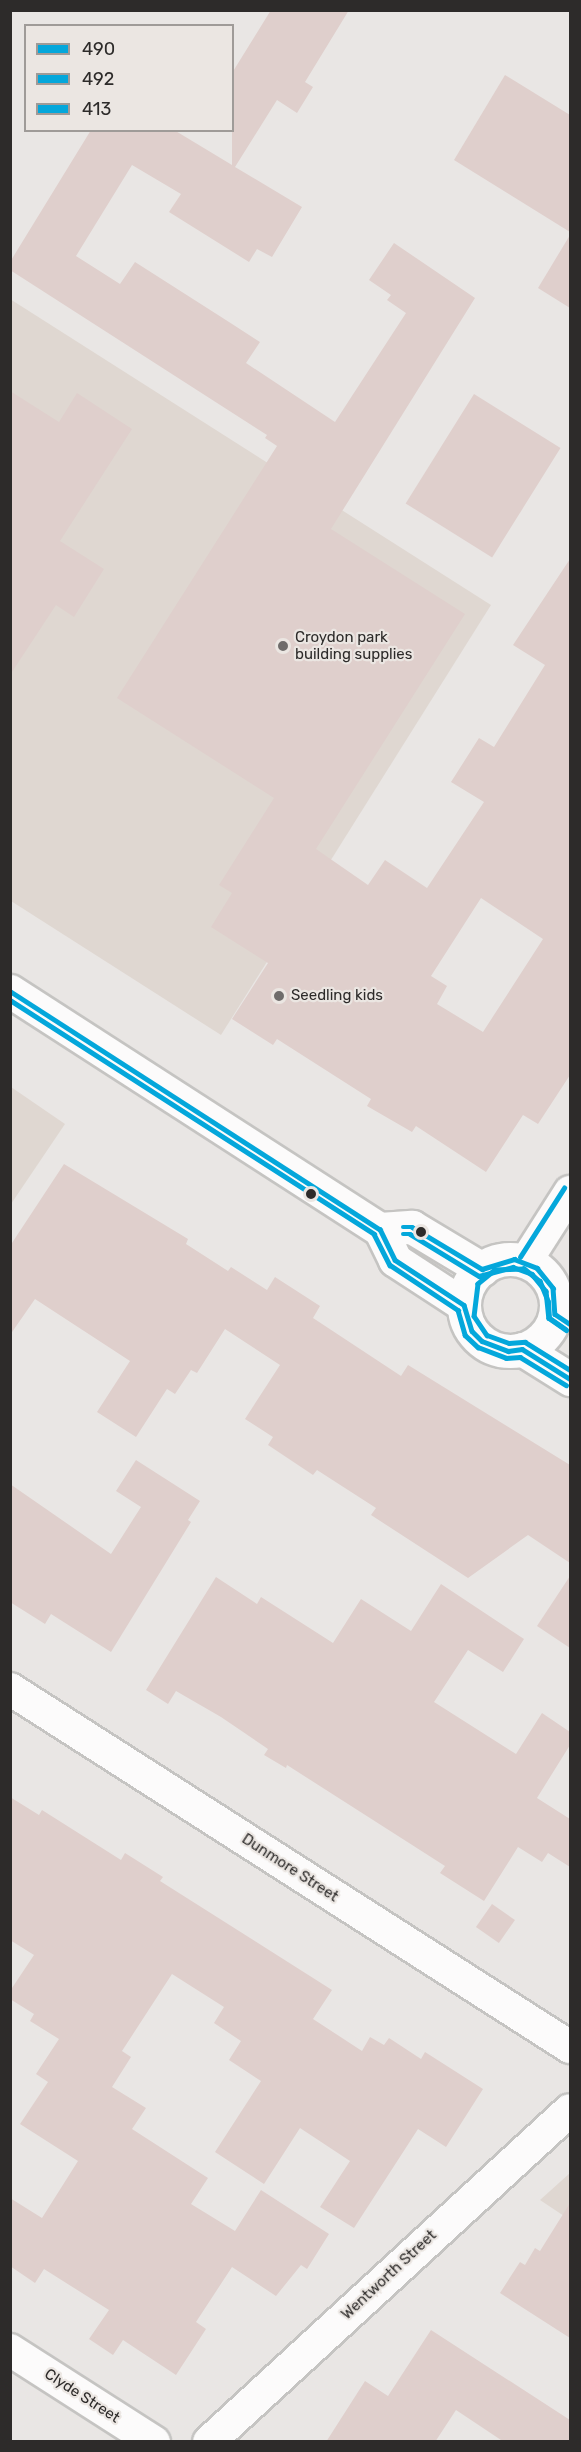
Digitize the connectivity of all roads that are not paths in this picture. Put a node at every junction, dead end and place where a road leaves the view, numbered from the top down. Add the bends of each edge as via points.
1 (10, 992) edge
2 (570, 1192) edge
3 (380, 1229) junction
4 (526, 1261) junction
5 (482, 1269) junction
6 (464, 1305) junction
7 (563, 1319) edge
8 (522, 1349) junction
9 (570, 1379) edge
10 (10, 1689) edge
11 (570, 2047) edge
12 (570, 2110) edge
13 (10, 2349) edge
14 (154, 2442) edge
15 (209, 2442) edge

1 - 3 main road
2 - 4 street
3 - 5 main road via 412,1227
3 - 6 main road via 395,1260
4 - 5 main road via 503,1260
4 - 7 main road via 546,1277
5 - 6 main road via 472,1279
6 - 8 main road via 472,1331 482,1341 508,1351
7 - 8 main road
8 - 9 main road
10 - 11 street, Dunmore Street
12 - 15 street, Wentworth Street
13 - 14 street, Clyde Street

